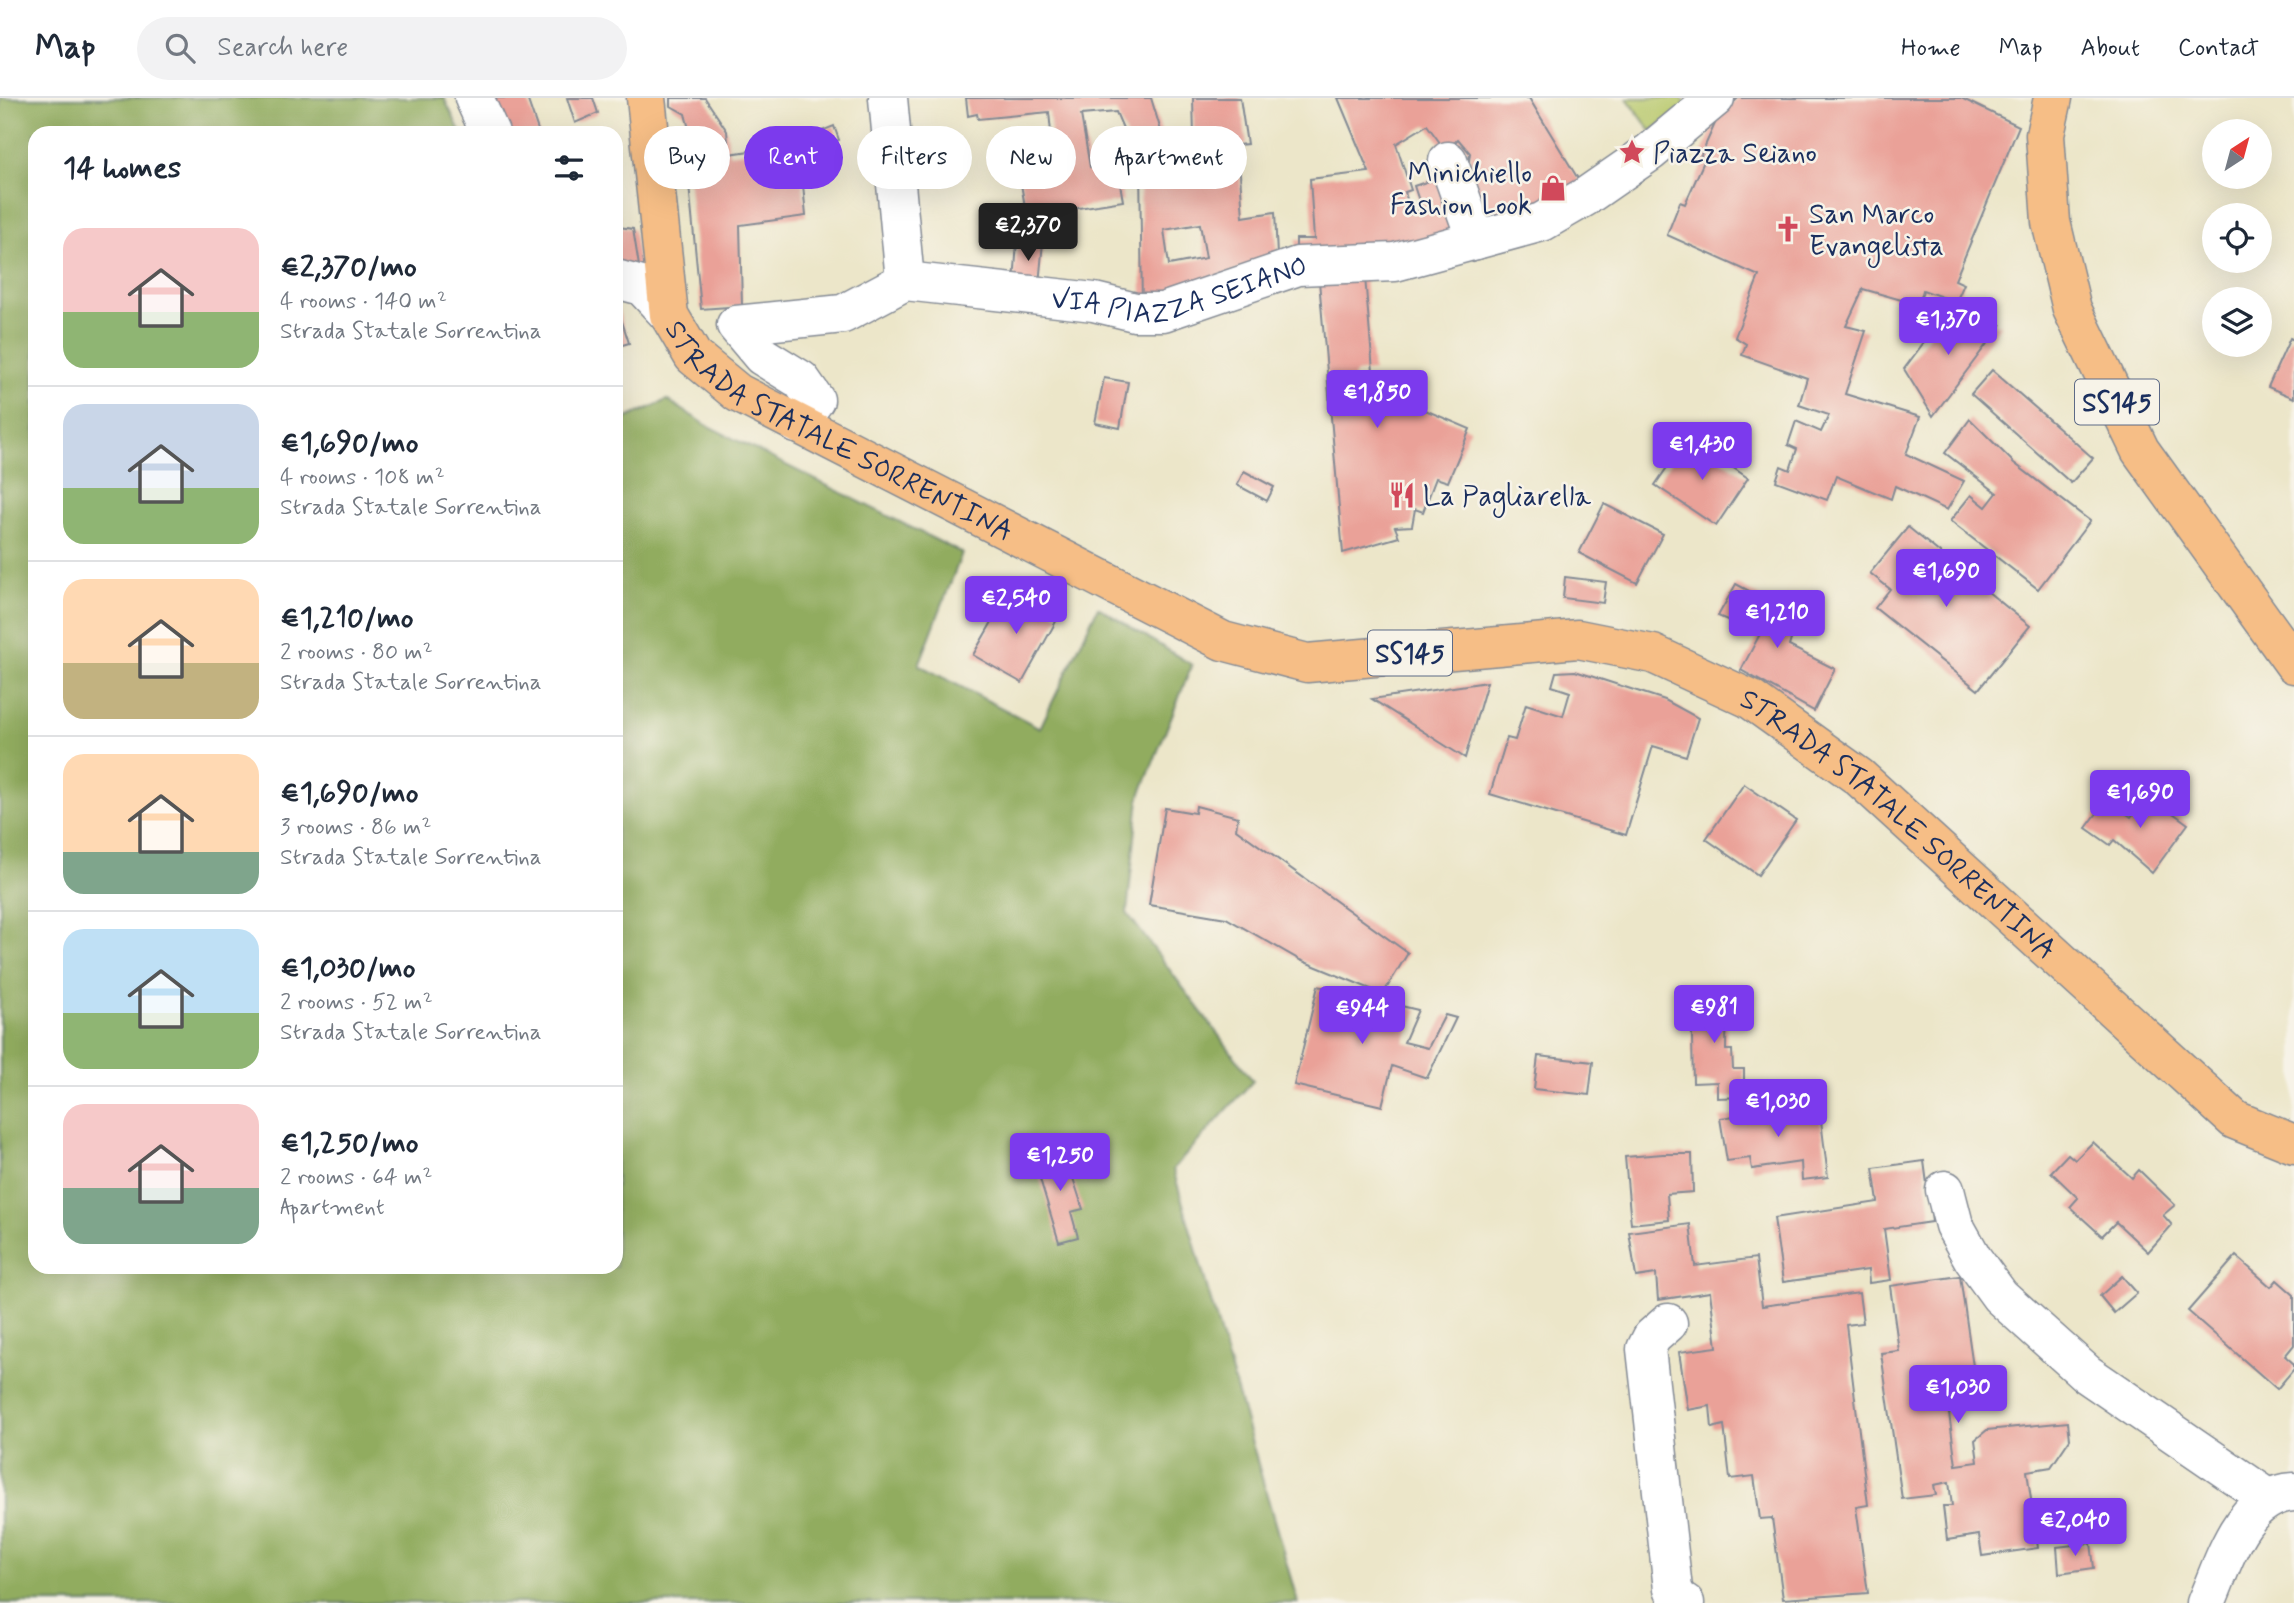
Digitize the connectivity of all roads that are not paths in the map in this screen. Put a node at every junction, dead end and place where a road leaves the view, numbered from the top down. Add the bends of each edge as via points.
1 (474, 98) edge
2 (646, 98) edge
3 (888, 98) edge
4 (2053, 98) edge
5 (1705, 108) edge
6 (487, 126) edge
7 (1448, 161) dead end
8 (1476, 240) junction
9 (623, 281) edge
10 (905, 281) junction
11 (669, 315) junction
12 (797, 424) junction
13 (2294, 664) edge
14 (2294, 1144) edge
15 (1945, 1191) dead end
16 (1668, 1323) dead end
17 (2281, 1495) edge
18 (1685, 1603) edge
19 (2206, 1603) edge

1 - 6 lane
2 - 11 main road, STRADA STATALE SORRENTINA / SS145
3 - 10 lane
4 - 13 main road, SS145 via 2045,135 2051,222 2072,309 2140,450
5 - 8 lane, VIA PIAZZA SEIANO via 1597,189 1542,222
7 - 8 lane
8 - 10 lane, VIA PIAZZA SEIANO via 1395,262 1298,266 1163,312
9 - 11 lane via 642,286
10 - 12 lane via 843,314 736,325 762,356 801,380 815,400
11 - 12 main road, STRADA STATALE SORRENTINA / SS145 via 693,356 738,393
12 - 14 main road, STRADA STATALE SORRENTINA / SS145 via 1223,641 1307,663 1578,639 1653,654 1750,699 1859,777 2235,1120
15 - 17 lane via 1954,1225 2000,1296 2087,1374
16 - 18 lane via 1646,1349 1673,1589
17 - 19 lane via 2241,1527

